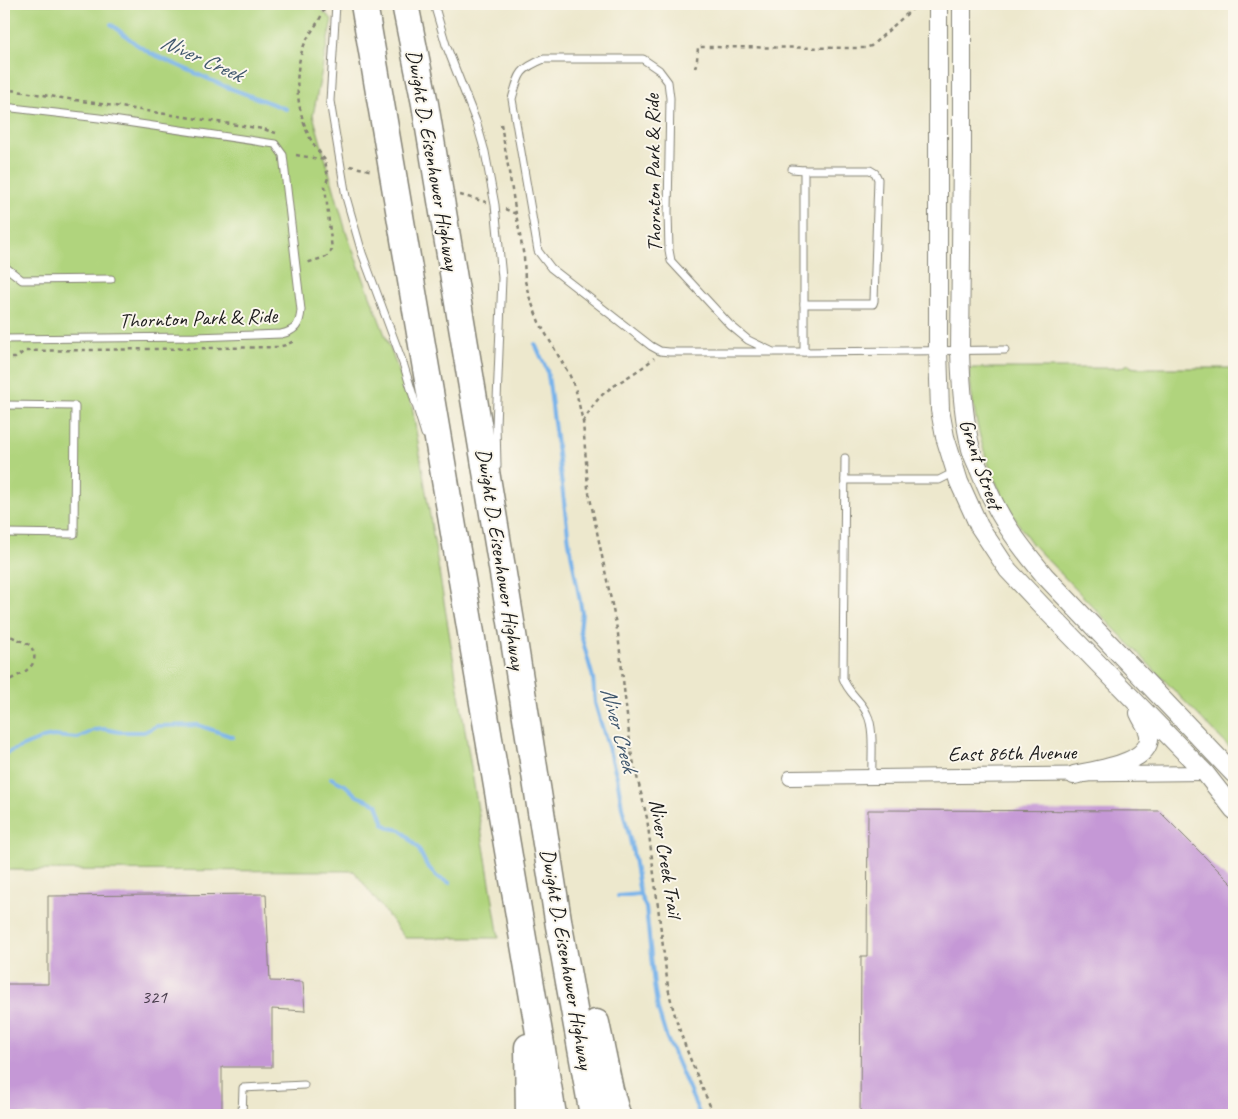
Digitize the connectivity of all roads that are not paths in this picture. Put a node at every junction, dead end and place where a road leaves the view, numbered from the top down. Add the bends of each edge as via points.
1 (336, 4) edge
2 (364, 4) edge
3 (398, 4) edge
4 (405, 4) edge
5 (434, 4) edge
6 (938, 4) edge
7 (962, 4) edge
8 (4, 107) edge
9 (792, 169) dead end
10 (804, 170) junction
11 (4, 266) edge
12 (111, 279) dead end
13 (804, 304) junction
14 (4, 339) edge
15 (938, 350) junction
16 (960, 350) junction
17 (1005, 350) dead end
18 (773, 352) junction
19 (804, 352) junction
20 (4, 405) edge
21 (427, 441) dead end
22 (845, 458) dead end
23 (498, 470) dead end
24 (955, 472) junction
25 (436, 478) dead end
26 (845, 480) junction
27 (499, 502) dead end
28 (4, 533) edge
29 (502, 568) junction
30 (462, 578) junction
31 (1128, 696) junction
32 (1204, 773) junction
33 (1234, 773) edge
34 (1074, 775) junction
35 (872, 777) junction
36 (790, 778) dead end
37 (1234, 810) edge
38 (516, 904) junction
39 (559, 926) junction
40 (304, 1085) dead end
41 (242, 1115) edge
42 (529, 1115) edge
43 (553, 1115) edge
44 (578, 1115) edge
45 (594, 1115) edge
46 (617, 1115) edge

1 - 21 lane via 330,101 346,197
2 - 30 highway, Dwight D. Eisenhower Highway
3 - 44 highway via 403,64
4 - 29 highway, Dwight D. Eisenhower Highway via 425,104
5 - 23 lane via 446,45 477,124 495,205 502,278
6 - 15 street, Grant Street
7 - 16 street, Grant Street
8 - 14 lane, Thornton Park & Ride via 275,144 283,155 301,318 294,330 268,336
9 - 10 lane
10 - 13 lane
10 - 13 lane via 870,170 878,179 873,304
11 - 12 lane via 22,280
13 - 19 lane
15 - 16 lane, Thornton Park & Ride
15 - 19 lane, Thornton Park & Ride
15 - 24 street, Grant Street via 940,410
16 - 17 lane, Thornton Park & Ride
16 - 33 street, Grant Street via 971,449 1006,527 1046,576
18 - 18 lane, Thornton Park & Ride via 748,340 730,325 671,262 668,212 670,98 668,82 659,70 644,59 544,59 529,65 518,76 512,99 538,251 551,268 660,352
18 - 19 lane, Thornton Park & Ride
20 - 28 lane via 75,406 74,534
22 - 26 lane
24 - 26 lane via 939,480
24 - 31 street, Grant Street via 978,526 1008,570
25 - 30 lane
26 - 35 lane via 843,678 870,720
27 - 29 lane
29 - 39 highway, Dwight D. Eisenhower Highway
30 - 38 highway, Dwight D. Eisenhower Highway
31 - 32 street, Grant Street
31 - 34 street via 1146,726 1148,744 1134,759
32 - 33 street, East 86th Avenue
32 - 34 street, East 86th Avenue
32 - 37 street, Grant Street
34 - 35 street, East 86th Avenue
35 - 36 street, East 86th Avenue
38 - 42 highway via 526,1017
38 - 43 highway, Dwight D. Eisenhower Highway
39 - 45 highway, Dwight D. Eisenhower Highway
39 - 46 highway via 584,967
40 - 41 lane via 243,1088

